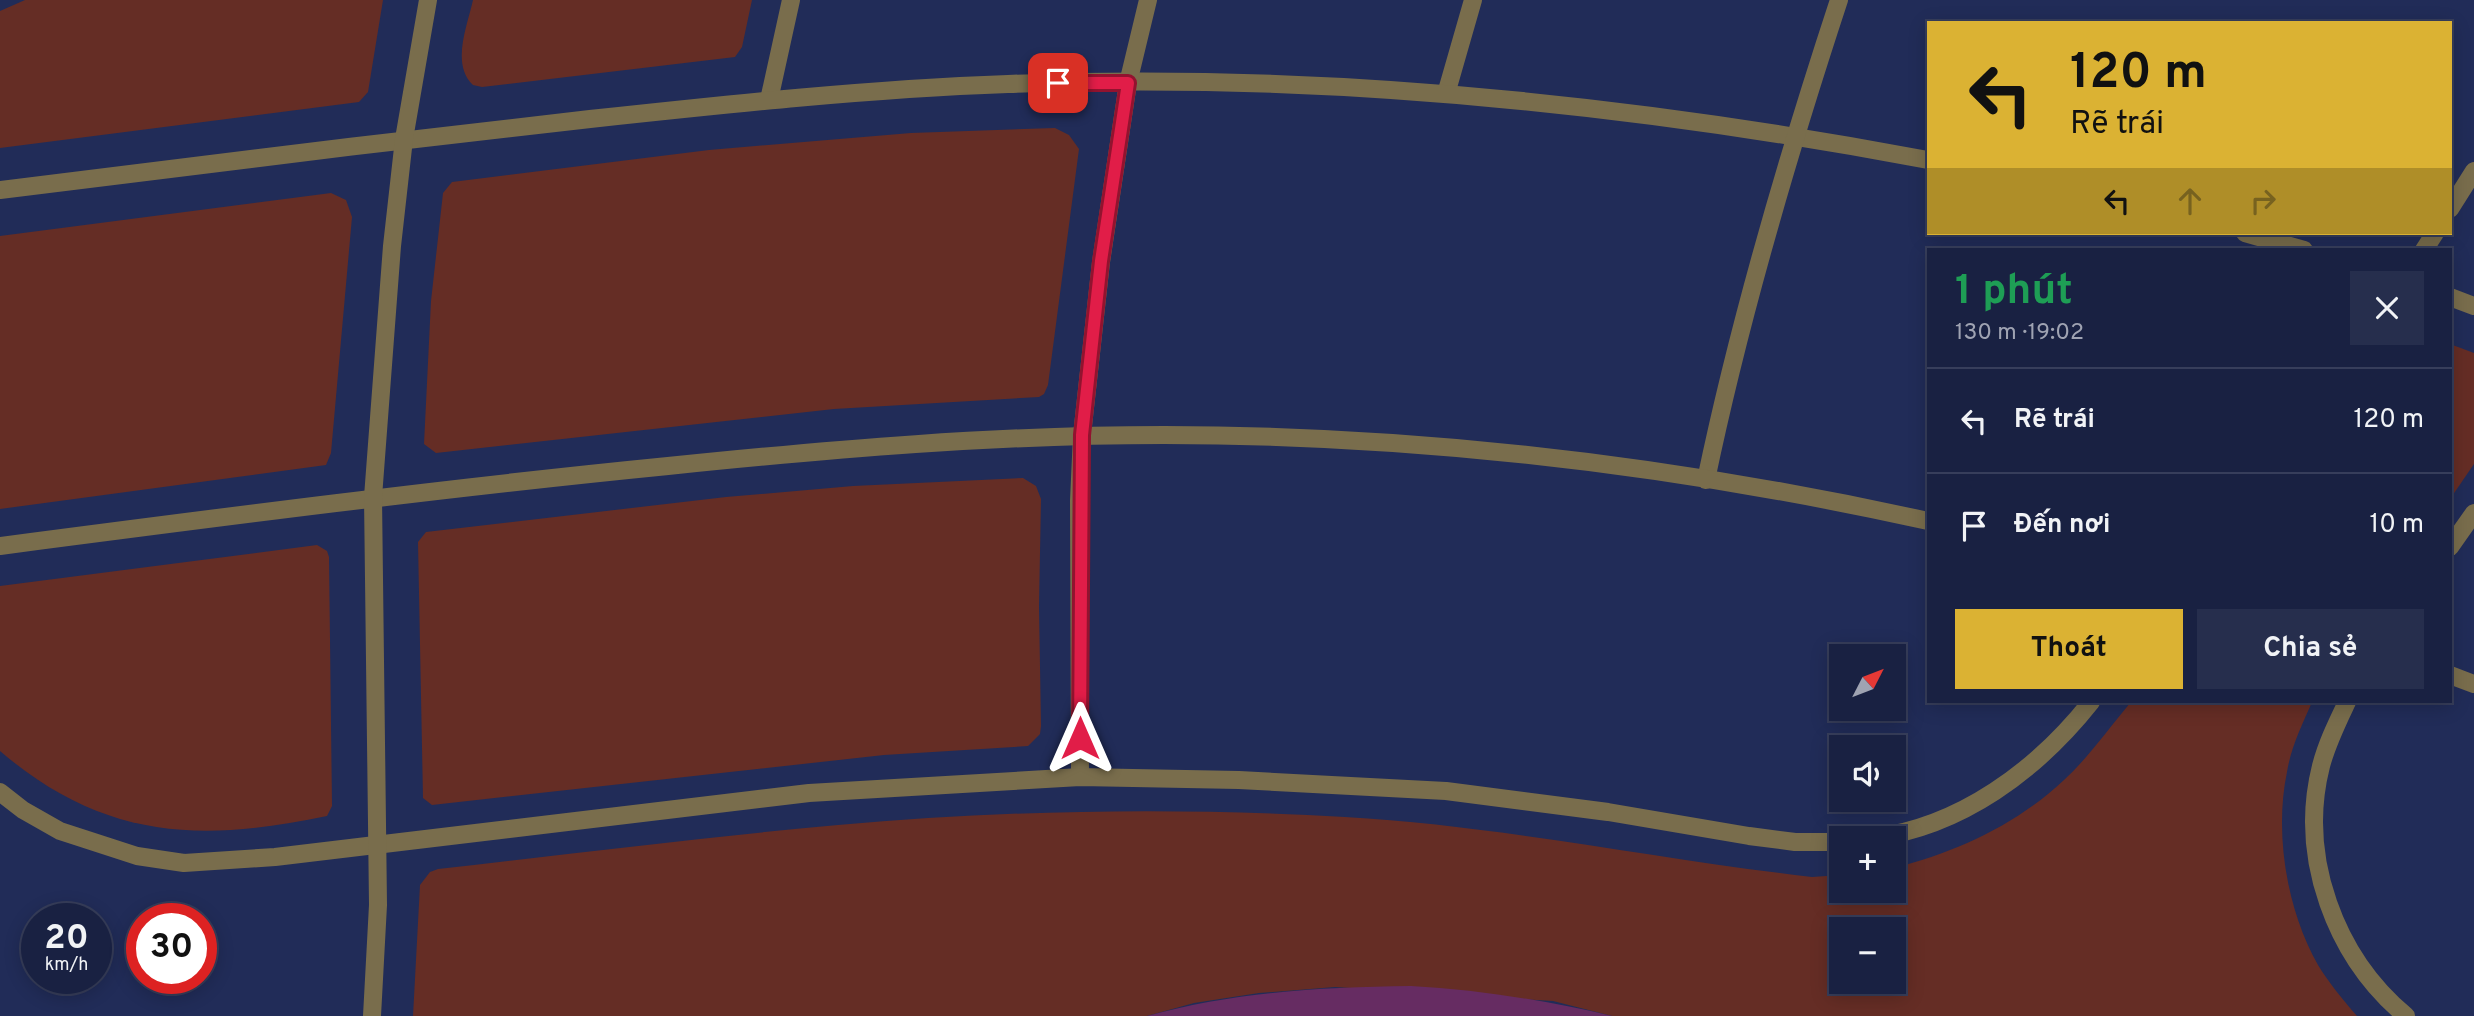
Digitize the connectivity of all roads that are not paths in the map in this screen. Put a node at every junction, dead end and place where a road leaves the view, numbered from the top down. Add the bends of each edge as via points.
1 (428, 0) edge
2 (791, 0) edge
3 (1148, 0) edge
4 (1473, 0) edge
5 (1839, 0) edge
6 (1128, 83) junction
7 (1446, 94) junction
8 (769, 100) junction
9 (1795, 135) junction
10 (404, 139) junction
11 (1927, 160) edge
12 (2474, 171) edge
13 (0, 190) edge
14 (2452, 206) edge
15 (2252, 235) edge
16 (2297, 248) edge
17 (2452, 298) edge
18 (2474, 306) edge
19 (1082, 435) junction
20 (1706, 480) junction
21 (373, 497) junction
22 (2474, 513) edge
23 (1927, 521) edge
24 (2452, 544) edge
25 (0, 546) edge
26 (2452, 676) edge
27 (2474, 684) edge
28 (2090, 703) edge
29 (2347, 703) edge
30 (1080, 777) junction
31 (0, 792) edge
32 (1906, 830) edge
33 (1829, 842) edge
34 (377, 845) junction
35 (372, 1016) edge
36 (2406, 1016) edge

1 - 10 street
2 - 8 street
3 - 6 street
4 - 7 street
5 - 9 street
6 - 7 street via 1245,83
6 - 8 street via 1011,84
6 - 19 street via 1101,261
7 - 9 street
8 - 10 street
9 - 11 street
9 - 20 street via 1727,378
10 - 13 street
10 - 21 street
12 - 14 street
15 - 16 street
17 - 18 street
19 - 20 street via 1259,437 1456,449 1574,460
19 - 21 street via 821,450
19 - 30 street
20 - 23 street
21 - 25 street
21 - 34 street
22 - 24 street
26 - 27 street
28 - 32 street via 2026,770 1990,796
29 - 36 street via 2321,767 2316,798 2317,857 2333,919 2349,950 2369,979
30 - 33 street via 1446,791 1749,836
30 - 34 street via 809,793
31 - 34 street via 60,831 137,856 184,863
34 - 35 street

